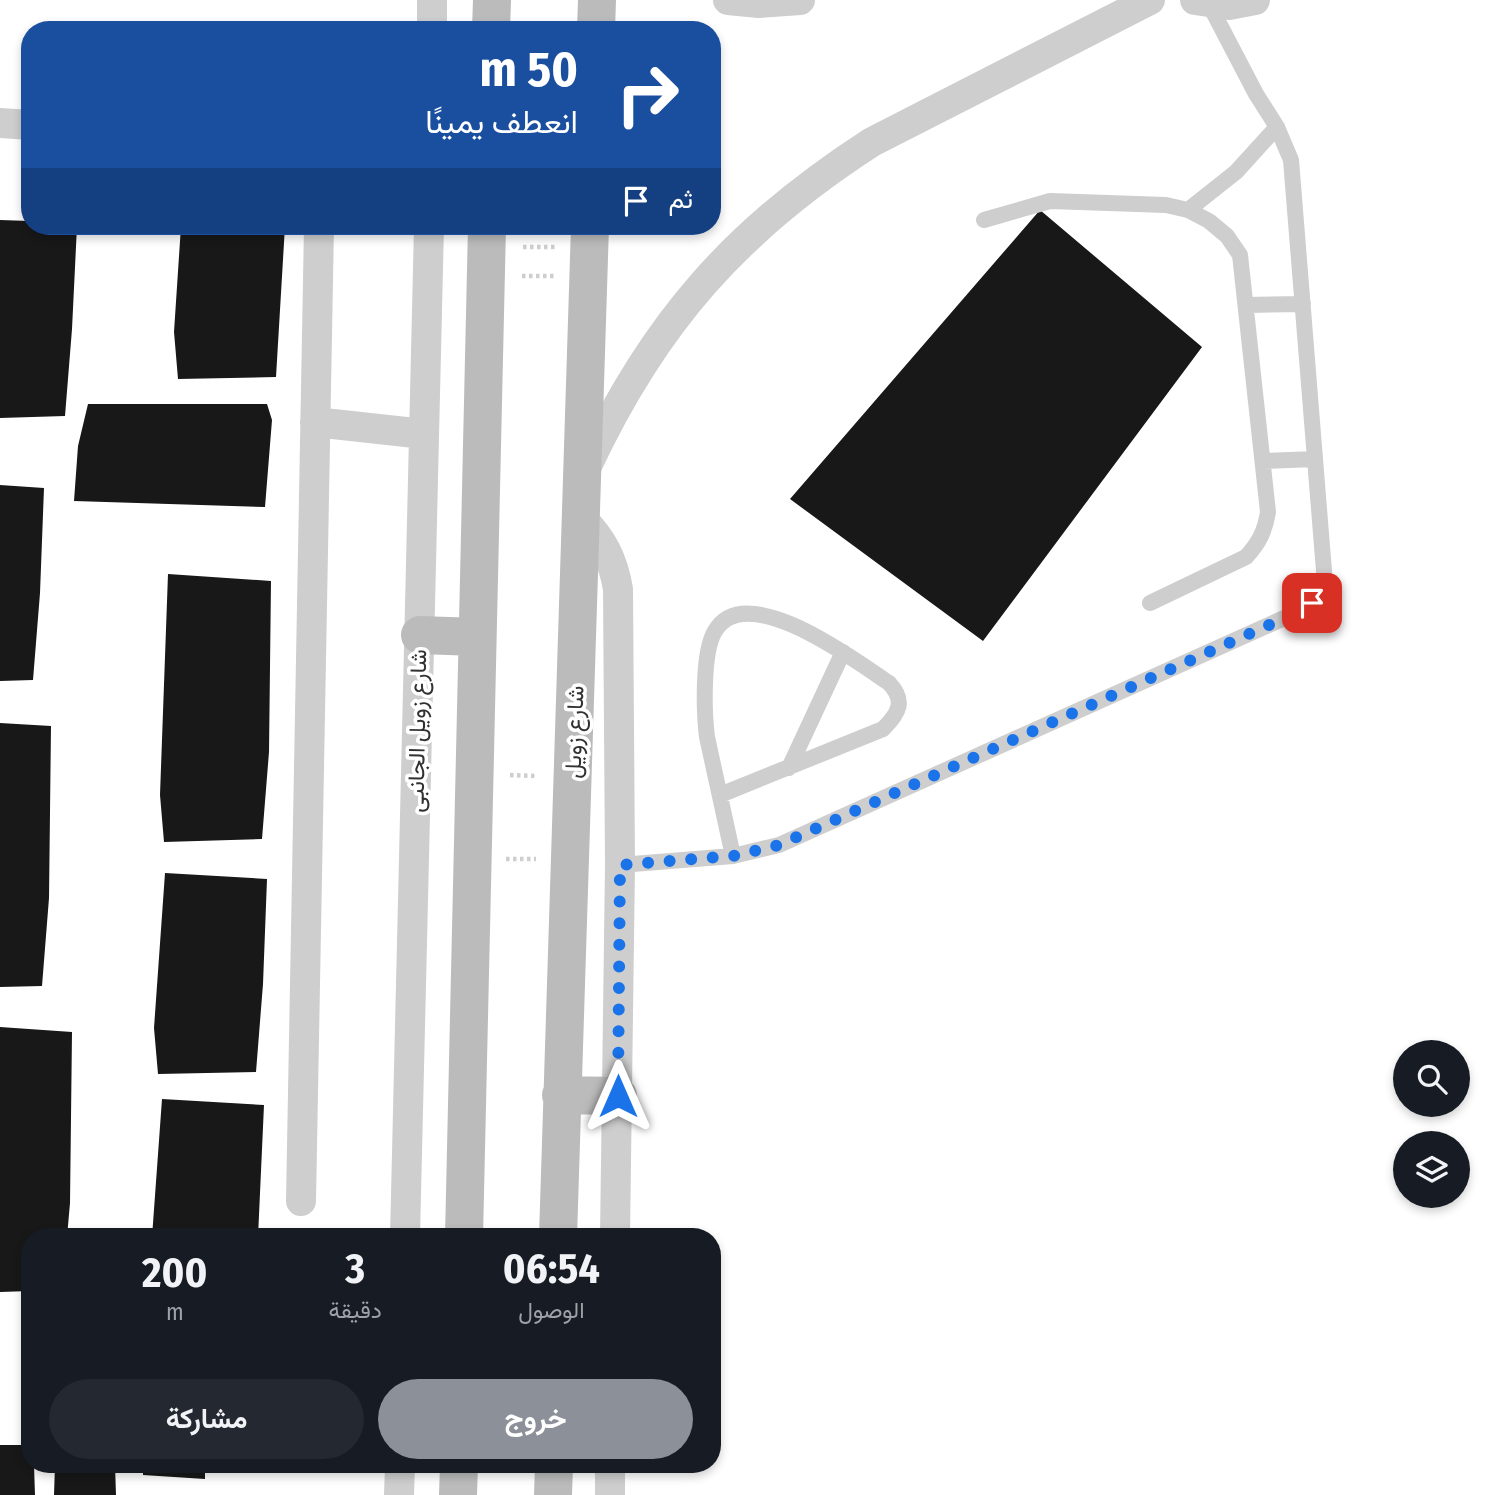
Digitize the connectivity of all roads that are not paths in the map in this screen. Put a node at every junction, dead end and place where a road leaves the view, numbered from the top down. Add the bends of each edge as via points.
1 (432, 0) edge
2 (492, 0) edge
3 (597, 0) edge
4 (729, 0) edge
5 (800, 0) edge
6 (1150, 0) edge
7 (1255, 0) edge
8 (1202, 2) edge
9 (432, 21) edge
10 (491, 21) edge
11 (596, 21) edge
12 (0, 123) edge
13 (21, 124) edge
14 (1277, 127) junction
15 (1188, 210) junction
16 (984, 220) dead end
17 (319, 235) edge
18 (429, 235) edge
19 (487, 250) edge
20 (589, 250) edge
21 (1303, 304) junction
22 (1246, 305) junction
23 (316, 422) junction
24 (424, 434) junction
25 (1315, 459) junction
26 (1263, 461) junction
27 (582, 474) junction
28 (581, 518) junction
29 (1150, 603) dead end
30 (420, 635) junction
31 (477, 638) junction
32 (844, 652) junction
33 (789, 768) junction
34 (720, 795) junction
35 (733, 856) junction
36 (620, 865) junction
37 (561, 1095) junction
38 (618, 1096) junction
39 (301, 1201) dead end
40 (405, 1228) edge
41 (464, 1228) edge
42 (558, 1228) edge
43 (615, 1228) edge
44 (400, 1473) edge
45 (459, 1473) edge
46 (554, 1473) edge
47 (610, 1473) edge
48 (399, 1495) edge
49 (458, 1495) edge
50 (553, 1495) edge
51 (610, 1495) edge

1 - 9 street
2 - 10 main road
3 - 11 main road
4 - 5 street
6 - 27 street via 872,142 789,200 726,258 672,321 637,369
7 - 8 street via 1229,5
8 - 14 lane
12 - 13 street
14 - 15 lane via 1236,172
14 - 21 lane via 1291,160
15 - 16 lane via 1166,205 1050,201
15 - 22 lane via 1227,236 1240,255
17 - 23 street
18 - 24 street, شارع زويل الجانبى
19 - 31 main road
20 - 27 main road, شارع زويل
21 - 22 lane
21 - 25 lane
22 - 26 lane
23 - 24 street
23 - 39 street
24 - 30 street, شارع زويل الجانبى
25 - 26 lane
25 - 35 lane via 1324,583 1320,594 1303,610 779,845
26 - 29 lane via 1269,512 1257,544 1246,557
27 - 28 main road, شارع زويل
28 - 36 street via 610,556 618,589
28 - 37 main road, شارع زويل
30 - 31 main road
30 - 40 street, شارع زويل الجانبى
31 - 41 main road
32 - 33 lane
32 - 33 lane via 898,692 893,718 883,729
32 - 34 lane via 784,621 744,613 715,631 705,702 707,737
33 - 34 lane
34 - 35 lane
35 - 36 lane
36 - 38 street
37 - 38 main road
37 - 42 main road, شارع زويل
38 - 43 street
44 - 48 street
45 - 49 main road
46 - 50 main road
47 - 51 street

